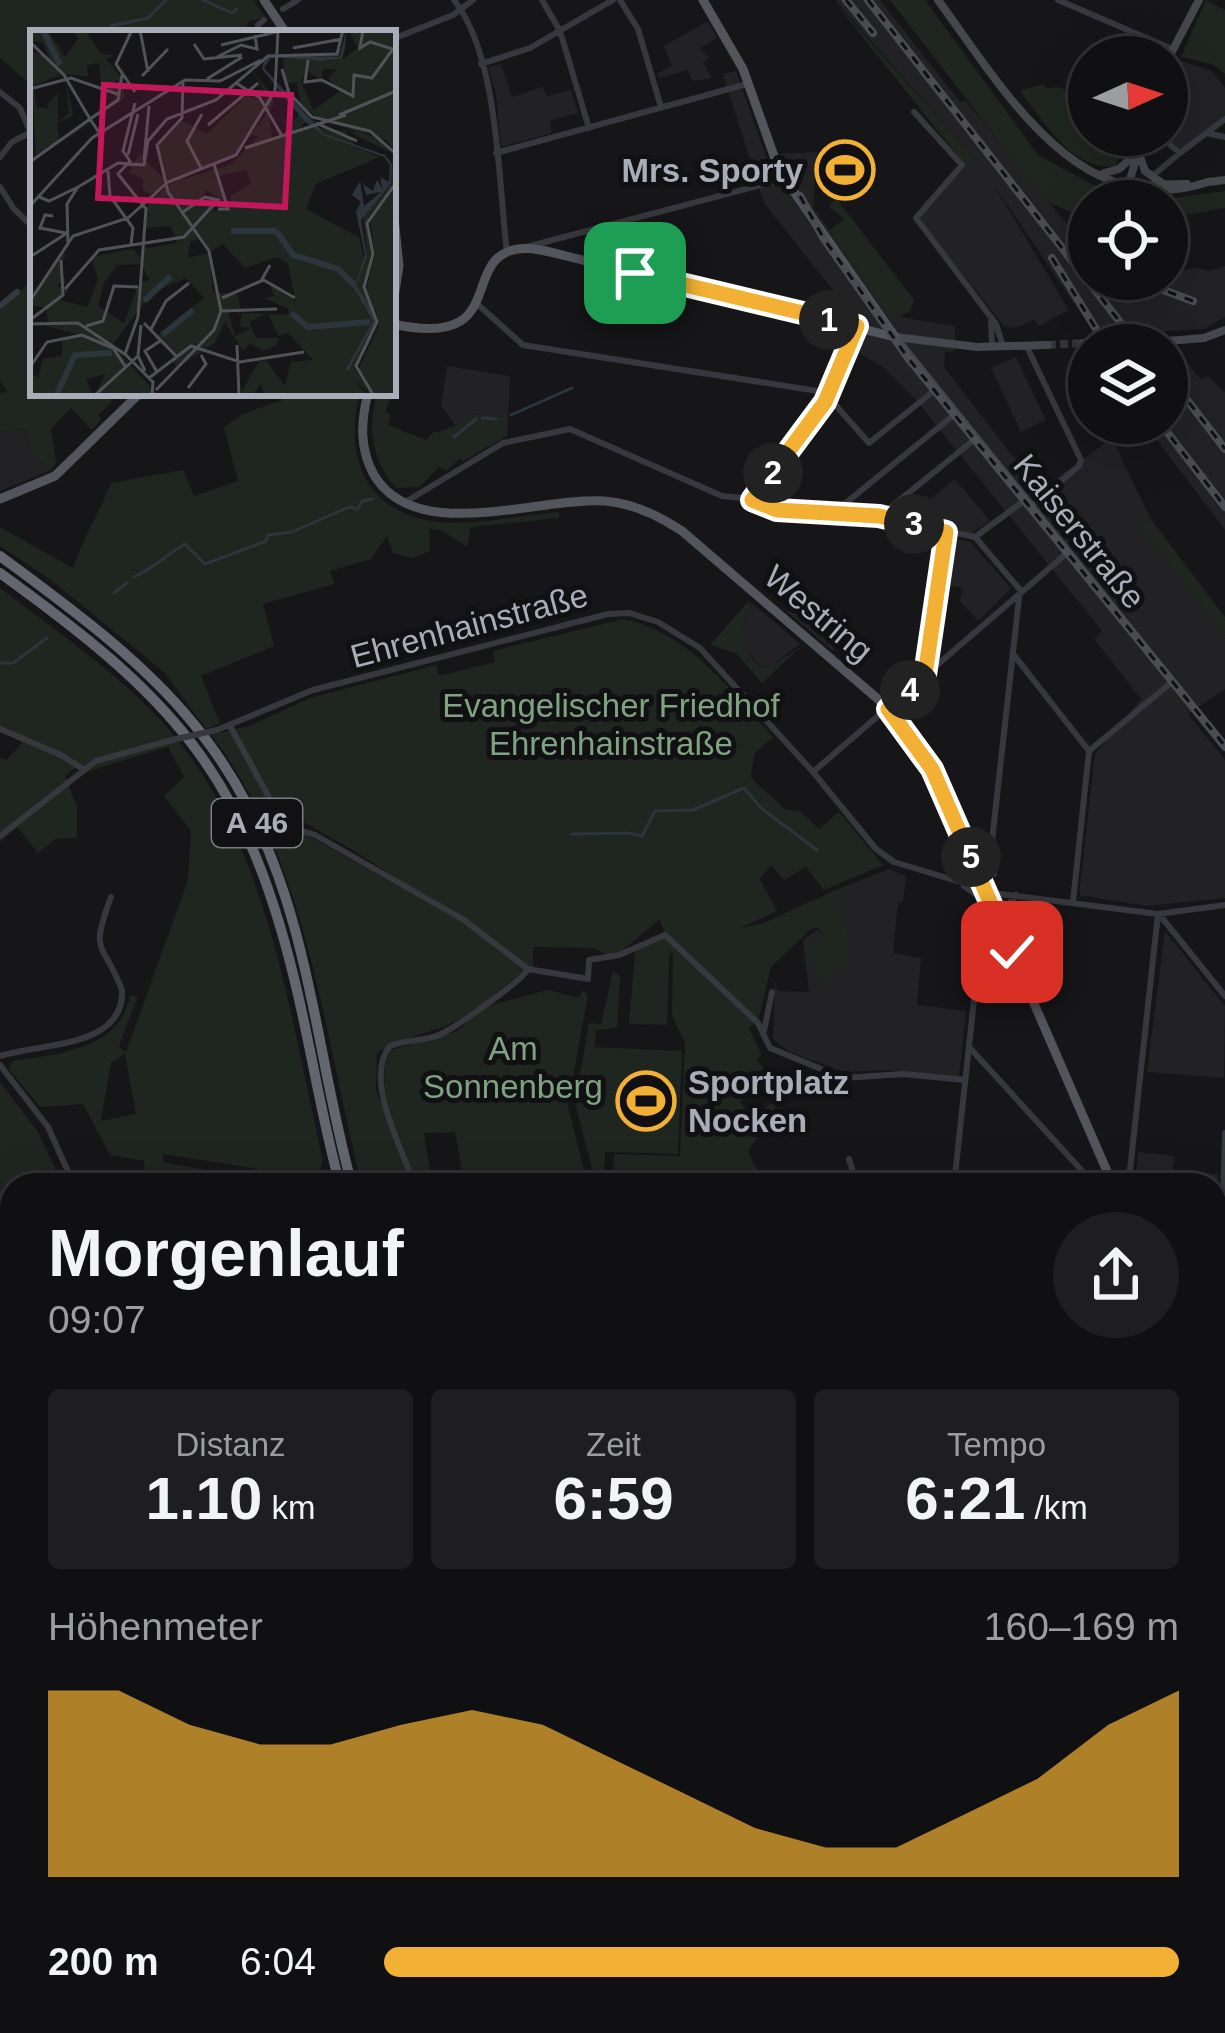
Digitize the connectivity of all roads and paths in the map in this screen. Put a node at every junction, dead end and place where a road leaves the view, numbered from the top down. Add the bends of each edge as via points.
1 (264, 0) edge
2 (298, 0) edge
3 (454, 0) edge
4 (473, 0) edge
5 (542, 0) edge
6 (616, 0) edge
7 (704, 0) edge
8 (938, 0) edge
9 (1058, 0) edge
10 (1199, 0) edge
11 (283, 9) dead end
12 (461, 9) junction
13 (284, 30) edge
14 (560, 31) junction
15 (1142, 36) edge
16 (1179, 36) edge
17 (396, 38) edge
18 (481, 64) junction
19 (749, 83) junction
20 (0, 92) edge
21 (661, 107) junction
22 (914, 112) dead end
23 (1225, 119) edge
24 (30, 127) edge
25 (589, 128) junction
26 (30, 132) edge
27 (1206, 134) junction
28 (1225, 137) edge
29 (1188, 147) edge
30 (496, 153) junction
31 (1134, 156) edge
32 (1139, 156) edge
33 (1176, 156) edge
34 (0, 157) edge
35 (1156, 173) dead end
36 (1099, 175) junction
37 (784, 179) junction
38 (1118, 180) edge
39 (1160, 180) edge
40 (1225, 180) edge
41 (1208, 182) junction
42 (1188, 184) edge
43 (1188, 186) edge
44 (0, 187) edge
45 (30, 224) edge
46 (396, 237) edge
47 (521, 249) junction
48 (507, 252) junction
49 (396, 285) edge
50 (16, 292) dead end
51 (475, 302) junction
52 (0, 307) edge
53 (991, 318) junction
54 (396, 324) edge
55 (857, 326) junction
56 (1225, 330) edge
57 (895, 337) junction
58 (1188, 339) edge
59 (1026, 345) junction
60 (1048, 345) tunnel mouth
61 (992, 346) junction
62 (1003, 346) junction
63 (935, 390) junction
64 (827, 395) junction
65 (137, 396) edge
66 (367, 396) edge
67 (955, 414) junction
68 (975, 439) junction
69 (0, 499) edge
70 (752, 500) junction
71 (404, 503) junction
72 (1028, 504) junction
73 (831, 515) junction
74 (879, 516) junction
75 (946, 532) junction
76 (975, 537) junction
77 (1067, 553) junction
78 (0, 556) edge
79 (0, 573) edge
80 (1021, 594) junction
81 (1012, 653) junction
82 (925, 675) junction
83 (1172, 682) junction
84 (888, 709) junction
85 (230, 726) junction
86 (0, 729) edge
87 (1225, 747) edge
88 (1090, 751) junction
89 (83, 769) junction
90 (813, 772) junction
91 (0, 836) edge
92 (973, 862) junction
93 (994, 874) dead end
94 (957, 882) junction
95 (985, 890) junction
96 (1016, 895) junction
97 (111, 897) dead end
98 (990, 903) junction
99 (1072, 903) junction
100 (1225, 904) edge
101 (1159, 914) junction
102 (1000, 925) junction
103 (981, 935) dead end
104 (528, 969) junction
105 (772, 992) dead end
106 (1225, 996) edge
107 (763, 1034) junction
108 (969, 1047) junction
109 (0, 1056) edge
110 (0, 1065) edge
111 (965, 1080) junction
112 (1225, 1133) edge
113 (849, 1159) dead end
114 (69, 1173) edge
115 (337, 1173) edge
116 (349, 1173) edge
117 (411, 1173) edge
118 (853, 1173) edge
119 (955, 1173) edge
120 (1084, 1173) edge
121 (1109, 1173) edge
122 (1127, 1173) edge
123 (1223, 1173) edge

1 - 13 main road
2 - 11 street
3 - 12 street
4 - 12 street
5 - 14 street
6 - 14 street
6 - 21 street via 638,29
7 - 19 main road
8 - 36 main road via 1035,129
9 - 15 street
10 - 16 main road
12 - 17 street
12 - 18 street
14 - 18 street
14 - 25 street
18 - 30 street
19 - 21 street
19 - 37 main road
20 - 24 street
21 - 25 street
22 - 53 street via 962,166 916,218
23 - 27 street
25 - 30 street
26 - 34 street
27 - 28 street
27 - 29 street
30 - 48 street
31 - 36 main road
32 - 39 main road
33 - 35 street
36 - 38 main road
37 - 47 street
37 - 57 main road
40 - 41 main road
41 - 42 main road
41 - 43 main road
44 - 45 street
46 - 49 main road
47 - 48 main road
47 - 55 main road
48 - 51 main road
50 - 52 street
51 - 54 main road via 445,330
51 - 64 street via 523,345
53 - 61 street
53 - 62 street
55 - 57 main road
55 - 64 street
56 - 58 main road
57 - 61 main road
57 - 63 main road, Kaiserstraße
59 - 60 main road
59 - 62 main road
59 - 72 street via 1081,463
61 - 62 main road
63 - 64 street via 869,443
63 - 67 main road, Kaiserstraße
64 - 70 street
65 - 69 main road via 55,476
66 - 71 main road via 367,460
67 - 68 main road, Kaiserstraße
67 - 73 street
68 - 72 main road, Kaiserstraße
68 - 74 street
70 - 71 street via 722,496 570,429 502,443
70 - 73 street
71 - 84 main road, Westring via 447,513 605,501 649,512 682,531
72 - 76 street
72 - 77 main road, Kaiserstraße
73 - 74 street
74 - 75 street
75 - 76 street
75 - 82 street
76 - 80 street
77 - 80 street
77 - 83 main road, Kaiserstraße
78 - 116 highway, A 46 via 167,690 249,806 294,926
79 - 115 highway, A 46 via 156,698 238,812 282,931
80 - 81 street
80 - 82 street
81 - 88 street
81 - 93 street
82 - 84 street
83 - 87 main road, Kaiserstraße
83 - 88 street
84 - 90 street
84 - 92 main road, Westring via 932,769
85 - 89 street, Ehrenhainstraße, bridge
85 - 90 street, Ehrenhainstraße via 313,691 629,613 700,648
85 - 104 street via 284,825 464,920
86 - 89 street
88 - 99 street
89 - 91 street, Ehrenhainstraße
90 - 94 street, Ehrenhainstraße via 886,857
92 - 94 street
92 - 95 main road, Westring
94 - 95 street, Ehrenhainstraße
94 - 98 street, Ehrenhainstraße
95 - 96 street, Ehrenhainstraße
95 - 98 main road, Westring
96 - 99 street, Ehrenhainstraße
96 - 102 street
97 - 109 street via 98,937 122,990 116,1017 70,1042
98 - 102 main road, Westring
99 - 101 street, Ehrenhainstraße
100 - 101 street, Ehrenhainstraße
101 - 106 street
101 - 122 street
102 - 121 main road, Westring
103 - 108 street
104 - 107 street via 588,979 589,959 665,934
104 - 117 street via 460,1024 390,1046 380,1060 382,1095
105 - 107 street
107 - 111 street via 770,1048 843,1078
108 - 111 street
108 - 120 street
110 - 114 street via 48,1127
111 - 119 street
112 - 123 street
113 - 118 street

